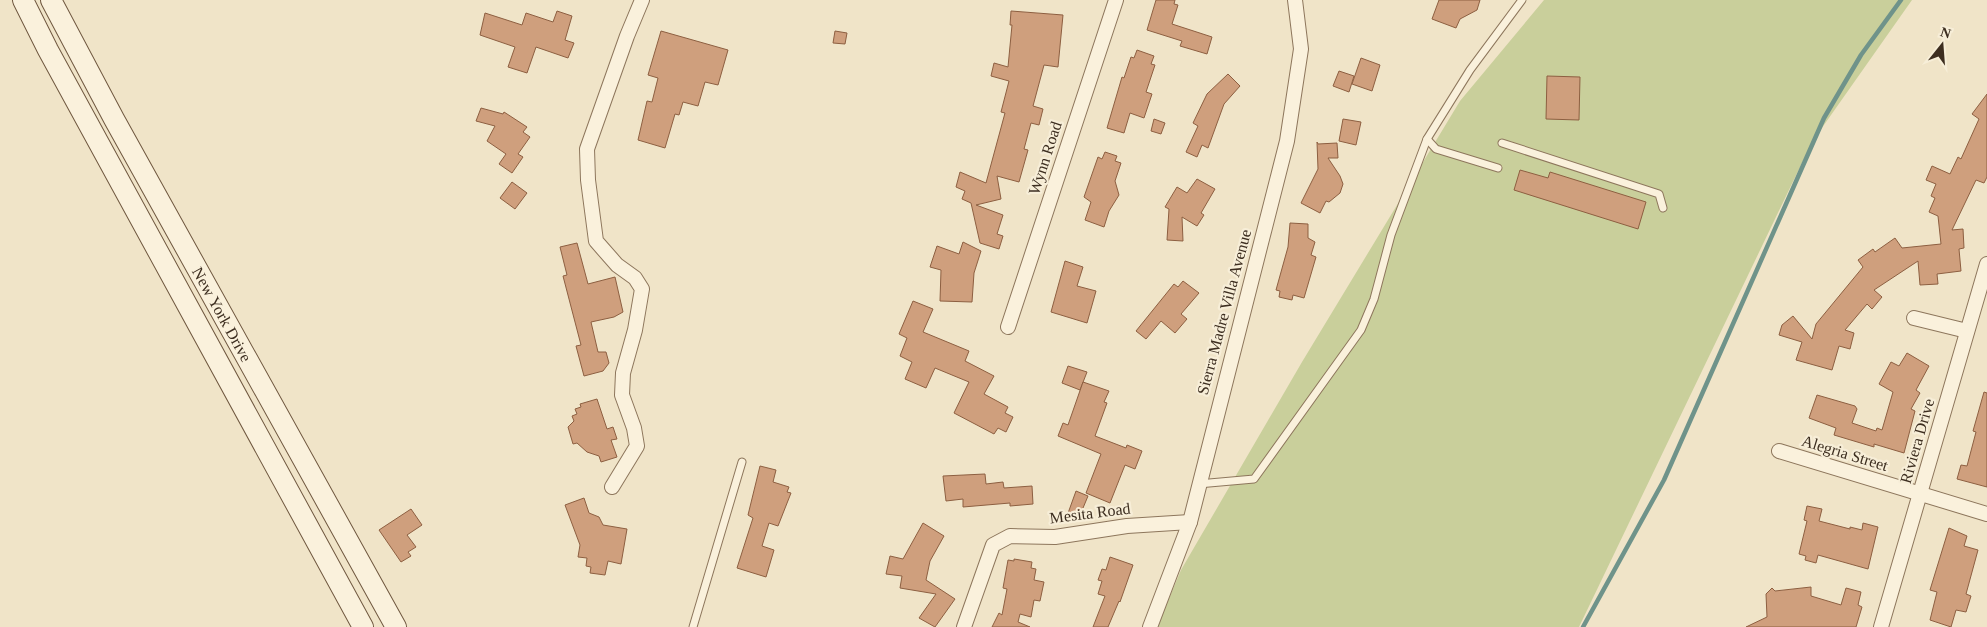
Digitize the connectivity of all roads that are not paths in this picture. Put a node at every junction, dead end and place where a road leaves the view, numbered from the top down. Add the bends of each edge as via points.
1 (23, 0) edge
2 (51, 0) edge
3 (642, 0) edge
4 (1116, 0) edge
5 (1295, 0) edge
6 (1522, 0) edge
7 (1427, 139) junction
8 (1502, 143) dead end
9 (1498, 168) dead end
10 (1663, 208) dead end
11 (1987, 264) edge
12 (223, 317) junction
13 (1914, 318) dead end
14 (1008, 327) dead end
15 (200, 330) junction
16 (1967, 331) junction
17 (1779, 451) dead end
18 (742, 462) dead end
19 (1198, 484) junction
20 (612, 487) dead end
21 (1920, 494) junction
22 (1987, 514) edge
23 (1190, 522) junction
24 (363, 627) edge
25 (396, 627) edge
26 (693, 627) edge
27 (964, 627) edge
28 (1150, 627) edge
29 (1881, 627) edge

1 - 15 main road, New York Drive
2 - 12 main road, New York Drive
3 - 20 street via 626,36 587,149 596,241 617,265 635,278 642,289 623,373 622,395 637,446
4 - 14 street, Wynn Road
5 - 19 street, Sierra Madre Villa Avenue via 1301,49 1287,141
6 - 7 lane via 1470,70
7 - 9 lane via 1436,149
7 - 19 lane via 1391,235 1374,299 1361,330 1254,479
8 - 10 lane via 1659,194
11 - 16 street, Riviera Drive
12 - 15 main road
12 - 25 main road, New York Drive
13 - 16 street
15 - 24 main road, New York Drive
16 - 21 street, Riviera Drive
17 - 21 street, Alegria Street
18 - 26 lane
19 - 23 street, Sierra Madre Villa Avenue
21 - 22 street, Alegria Street
21 - 29 street, Riviera Drive
23 - 27 street, Mesita Road via 1127,526 1055,537 1010,536 993,545
23 - 28 street, Sierra Madre Villa Avenue

